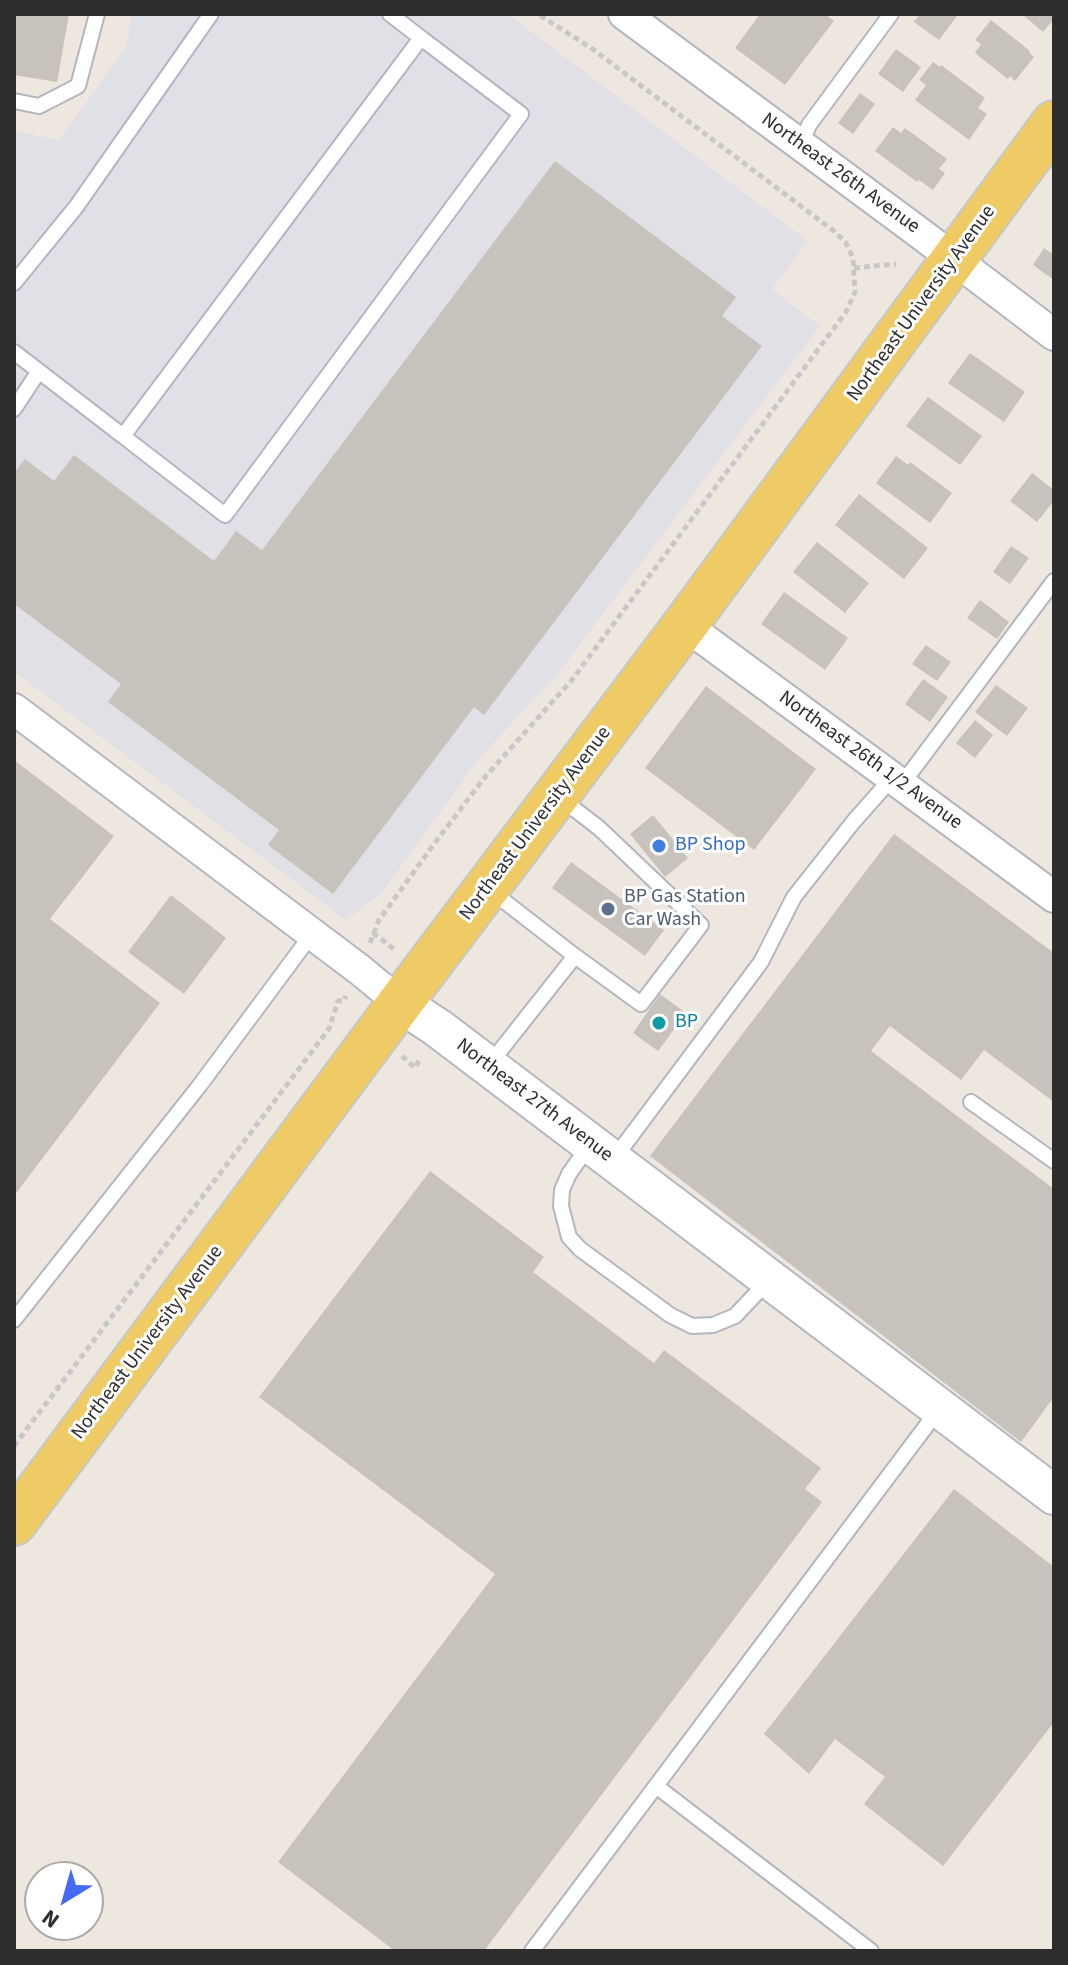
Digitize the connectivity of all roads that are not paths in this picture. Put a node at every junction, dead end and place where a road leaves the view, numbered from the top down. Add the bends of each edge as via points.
1 (97, 14) edge
2 (211, 14) edge
3 (390, 14) edge
4 (624, 14) edge
5 (891, 14) edge
6 (421, 38) junction
7 (14, 101) edge
8 (1054, 123) edge
9 (801, 146) junction
10 (954, 258) junction
11 (14, 283) edge
12 (1054, 335) edge
13 (14, 352) edge
14 (39, 371) junction
15 (14, 409) edge
16 (123, 436) junction
17 (1054, 581) edge
18 (685, 625) junction
19 (14, 709) edge
20 (898, 781) junction
21 (557, 796) junction
22 (488, 889) junction
23 (1054, 897) edge
24 (312, 934) junction
25 (575, 956) junction
26 (400, 1003) junction
27 (488, 1066) junction
28 (971, 1102) dead end
29 (601, 1152) junction
30 (1054, 1161) edge
31 (769, 1280) junction
32 (14, 1320) edge
33 (939, 1408) junction
34 (1054, 1495) edge
35 (14, 1523) edge
36 (656, 1786) junction
37 (532, 1951) edge
38 (871, 1951) edge

1 - 7 lane via 78,86 39,106
2 - 11 lane via 76,207
3 - 6 lane
4 - 9 street, Northeast 26th Avenue
5 - 9 lane via 809,125
6 - 16 lane
6 - 16 lane via 521,114 225,515
8 - 10 main road, Northeast University Avenue
9 - 10 street, Northeast 26th Avenue
10 - 12 street, Northeast 26th Avenue
10 - 18 main road, Northeast University Avenue
13 - 14 lane
14 - 15 lane
14 - 16 lane
17 - 20 lane
18 - 20 street, Northeast 26th 1/2 Avenue
18 - 21 main road, Northeast University Avenue
19 - 24 street, Northeast 27th Avenue
20 - 23 street, Northeast 26th 1/2 Avenue
20 - 29 lane via 854,821 794,897 761,962
21 - 22 main road, Northeast University Avenue
21 - 25 lane via 599,828 701,925 641,1004
22 - 25 lane
22 - 26 main road, Northeast University Avenue
24 - 26 street, Northeast 27th Avenue
24 - 32 lane
25 - 27 lane
26 - 27 street, Northeast 27th Avenue
26 - 35 main road, Northeast University Avenue
27 - 29 street, Northeast 27th Avenue
28 - 30 lane
29 - 31 street, Northeast 27th Avenue
29 - 31 lane via 569,1174 562,1190 569,1237 580,1249 692,1326 735,1316
31 - 33 street, Northeast 27th Avenue
33 - 34 street, Northeast 27th Avenue
33 - 36 lane
36 - 37 lane
36 - 38 lane

